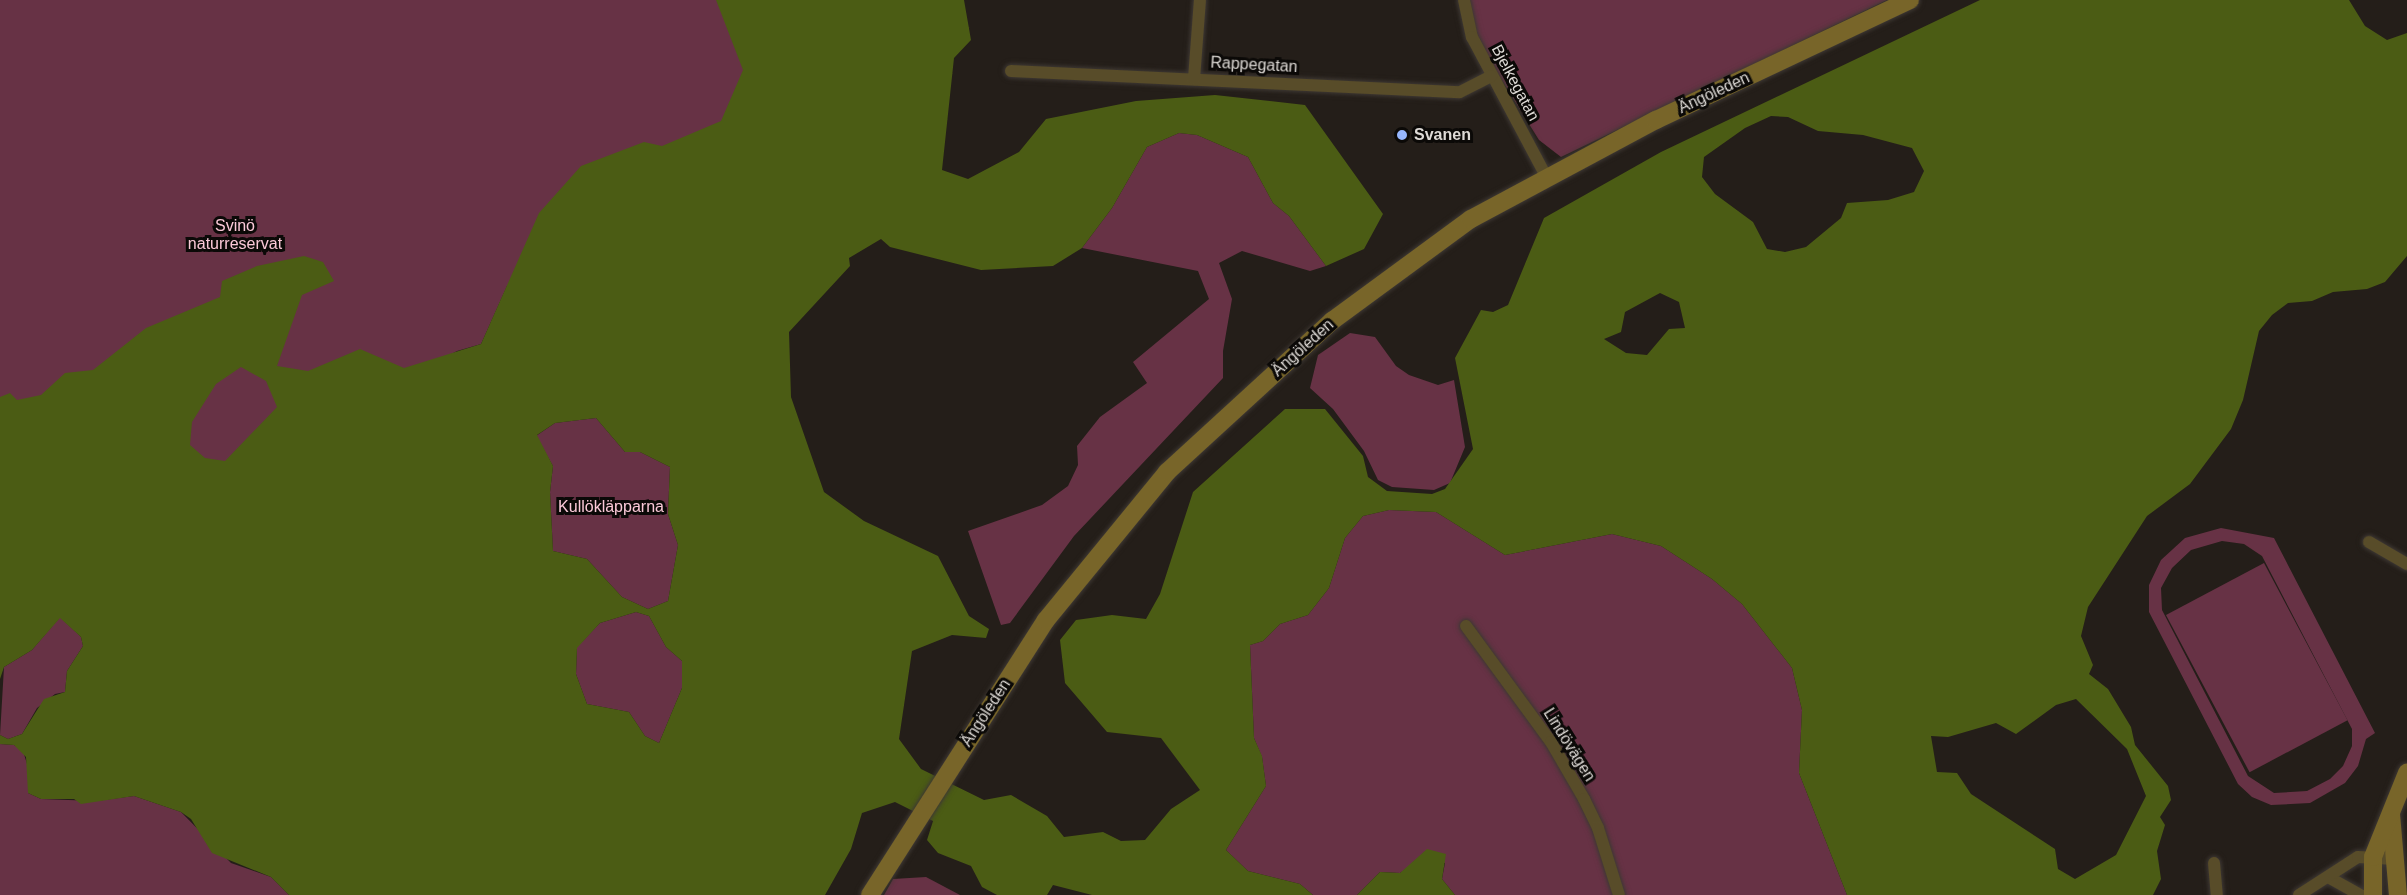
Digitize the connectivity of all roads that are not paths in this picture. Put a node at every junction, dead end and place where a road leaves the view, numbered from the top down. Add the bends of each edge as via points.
1 (1200, 0) edge
2 (1464, 0) edge
3 (1910, 0) edge
4 (1011, 71) dead end
5 (1491, 76) junction
6 (1194, 79) junction
7 (1547, 178) junction
8 (2369, 542) dead end
9 (2407, 564) edge
10 (1466, 626) dead end
11 (2407, 772) edge
12 (2391, 812) junction
13 (2373, 857) junction
14 (2395, 860) junction
15 (2214, 863) dead end
16 (2328, 877) junction
17 (870, 895) edge
18 (1618, 895) edge
19 (2217, 895) edge
20 (2299, 895) edge
21 (2361, 895) edge
22 (2373, 895) edge
23 (2398, 895) edge

1 - 6 street
2 - 5 street, Bjelkegatan via 1472,37
3 - 7 main road, Ängöleden via 1656,120
4 - 6 street, Rappegatan
5 - 6 street, Rappegatan via 1460,92
5 - 7 street, Bjelkegatan
7 - 17 main road, Ängöleden via 1471,219 1332,321 1167,472 1046,620
8 - 9 street
10 - 18 street, Lindövägen via 1551,742 1584,799 1598,828
11 - 12 main road
12 - 13 main road
12 - 14 main road
13 - 14 street
13 - 16 street via 2358,857
13 - 22 main road
14 - 23 main road
15 - 19 street
16 - 20 street
16 - 21 street

